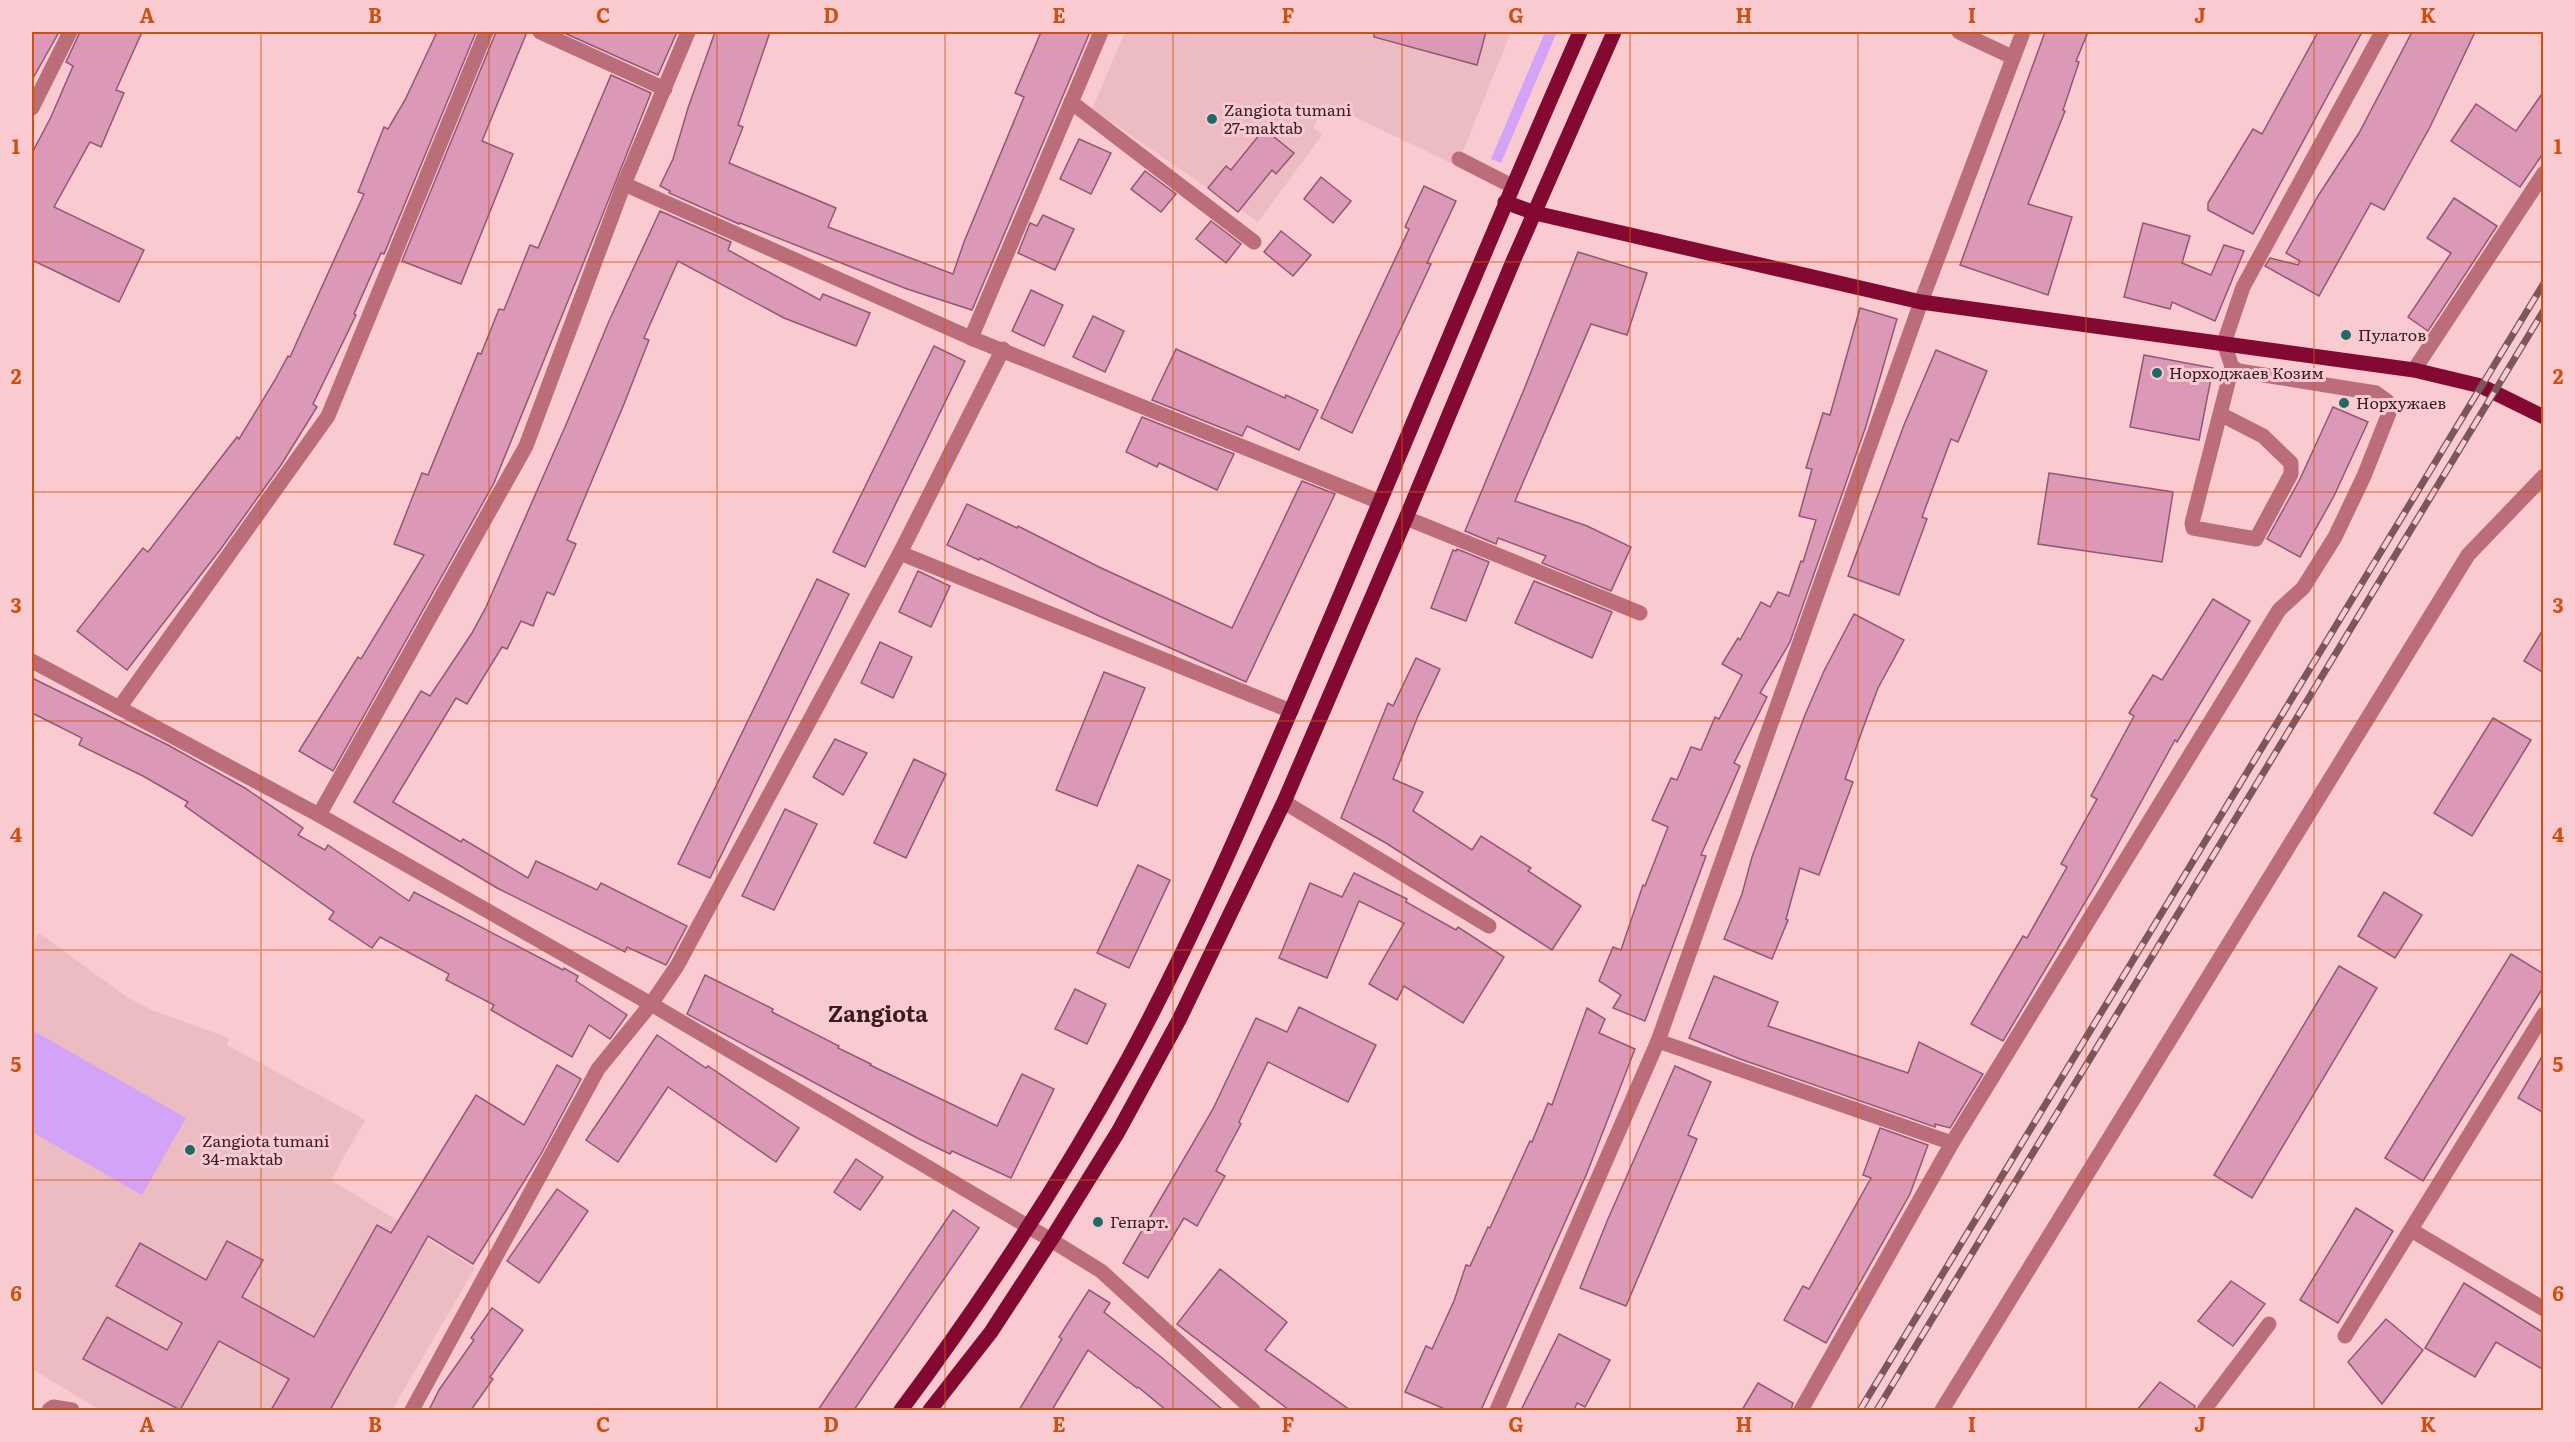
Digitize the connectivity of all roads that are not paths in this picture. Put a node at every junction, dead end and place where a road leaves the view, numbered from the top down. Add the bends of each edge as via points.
1 (70, 32) edge
2 (486, 32) edge
3 (540, 32) edge
4 (688, 32) edge
5 (1101, 32) edge
6 (1580, 32) edge
7 (1614, 32) edge
8 (1959, 32) edge
9 (2023, 32) edge
10 (2382, 32) edge
11 (2012, 57) junction
12 (665, 89) junction
13 (1071, 102) junction
14 (32, 108) edge
15 (1459, 159) dead end
16 (2544, 173) edge
17 (624, 184) junction
18 (1512, 186) junction
19 (1505, 202) junction
20 (1535, 213) junction
21 (1254, 242) dead end
22 (1921, 302) junction
23 (971, 338) junction
24 (2224, 343) junction
25 (1003, 349) junction
26 (2232, 367) junction
27 (2414, 370) junction
28 (2220, 414) junction
29 (2544, 417) edge
30 (2544, 476) edge
31 (1380, 502) junction
32 (1406, 518) junction
33 (900, 553) junction
34 (1640, 613) dead end
35 (32, 661) edge
36 (119, 708) junction
37 (1291, 711) junction
38 (1284, 802) junction
39 (319, 815) junction
40 (1490, 926) dead end
41 (651, 1004) junction
42 (2544, 1014) edge
43 (1658, 1041) junction
44 (1952, 1143) junction
45 (1028, 1226) junction
46 (2411, 1230) junction
47 (1051, 1240) junction
48 (2544, 1310) edge
49 (2269, 1324) dead end
50 (2345, 1336) dead end
51 (49, 1410) edge
52 (72, 1410) edge
53 (412, 1410) edge
54 (901, 1410) edge
55 (930, 1410) edge
56 (1252, 1410) edge
57 (1497, 1410) edge
58 (1802, 1410) edge
59 (1942, 1410) edge
60 (2204, 1410) edge

1 - 14 street
2 - 36 street via 328,416
3 - 12 street
4 - 12 street
5 - 13 street
6 - 18 main road
7 - 20 main road
8 - 11 street
9 - 11 street
10 - 24 street via 2243,287
11 - 22 street
12 - 17 street
13 - 21 street
13 - 23 street
15 - 18 street
16 - 27 street
17 - 23 street
17 - 39 street via 526,446
18 - 19 main road
19 - 20 main road
19 - 31 main road
20 - 22 main road
20 - 32 main road
22 - 24 main road
22 - 43 street
23 - 25 street
24 - 26 street
24 - 27 main road
25 - 31 street
25 - 33 street
26 - 28 street
26 - 44 street via 2257,375 2376,393 2387,401 2389,413 2335,537 2303,588 2278,610
27 - 29 main road via 2481,386
28 - 28 street via 2193,528 2256,539 2291,474 2291,464 2263,436
30 - 59 street via 2468,555
31 - 37 main road
32 - 34 street
32 - 38 main road
33 - 37 street
33 - 41 street via 677,966
35 - 36 street
36 - 39 street
37 - 45 main road via 1159,999 1101,1106
38 - 40 street
38 - 47 main road via 1149,1077
39 - 41 street
41 - 45 street
41 - 53 street via 598,1069
42 - 46 street
43 - 44 street
43 - 57 street
44 - 58 street
45 - 47 street
45 - 54 main road via 966,1323
46 - 48 street
46 - 50 street
47 - 55 main road via 992,1332
47 - 56 street via 1101,1271
49 - 60 street
51 - 52 street

